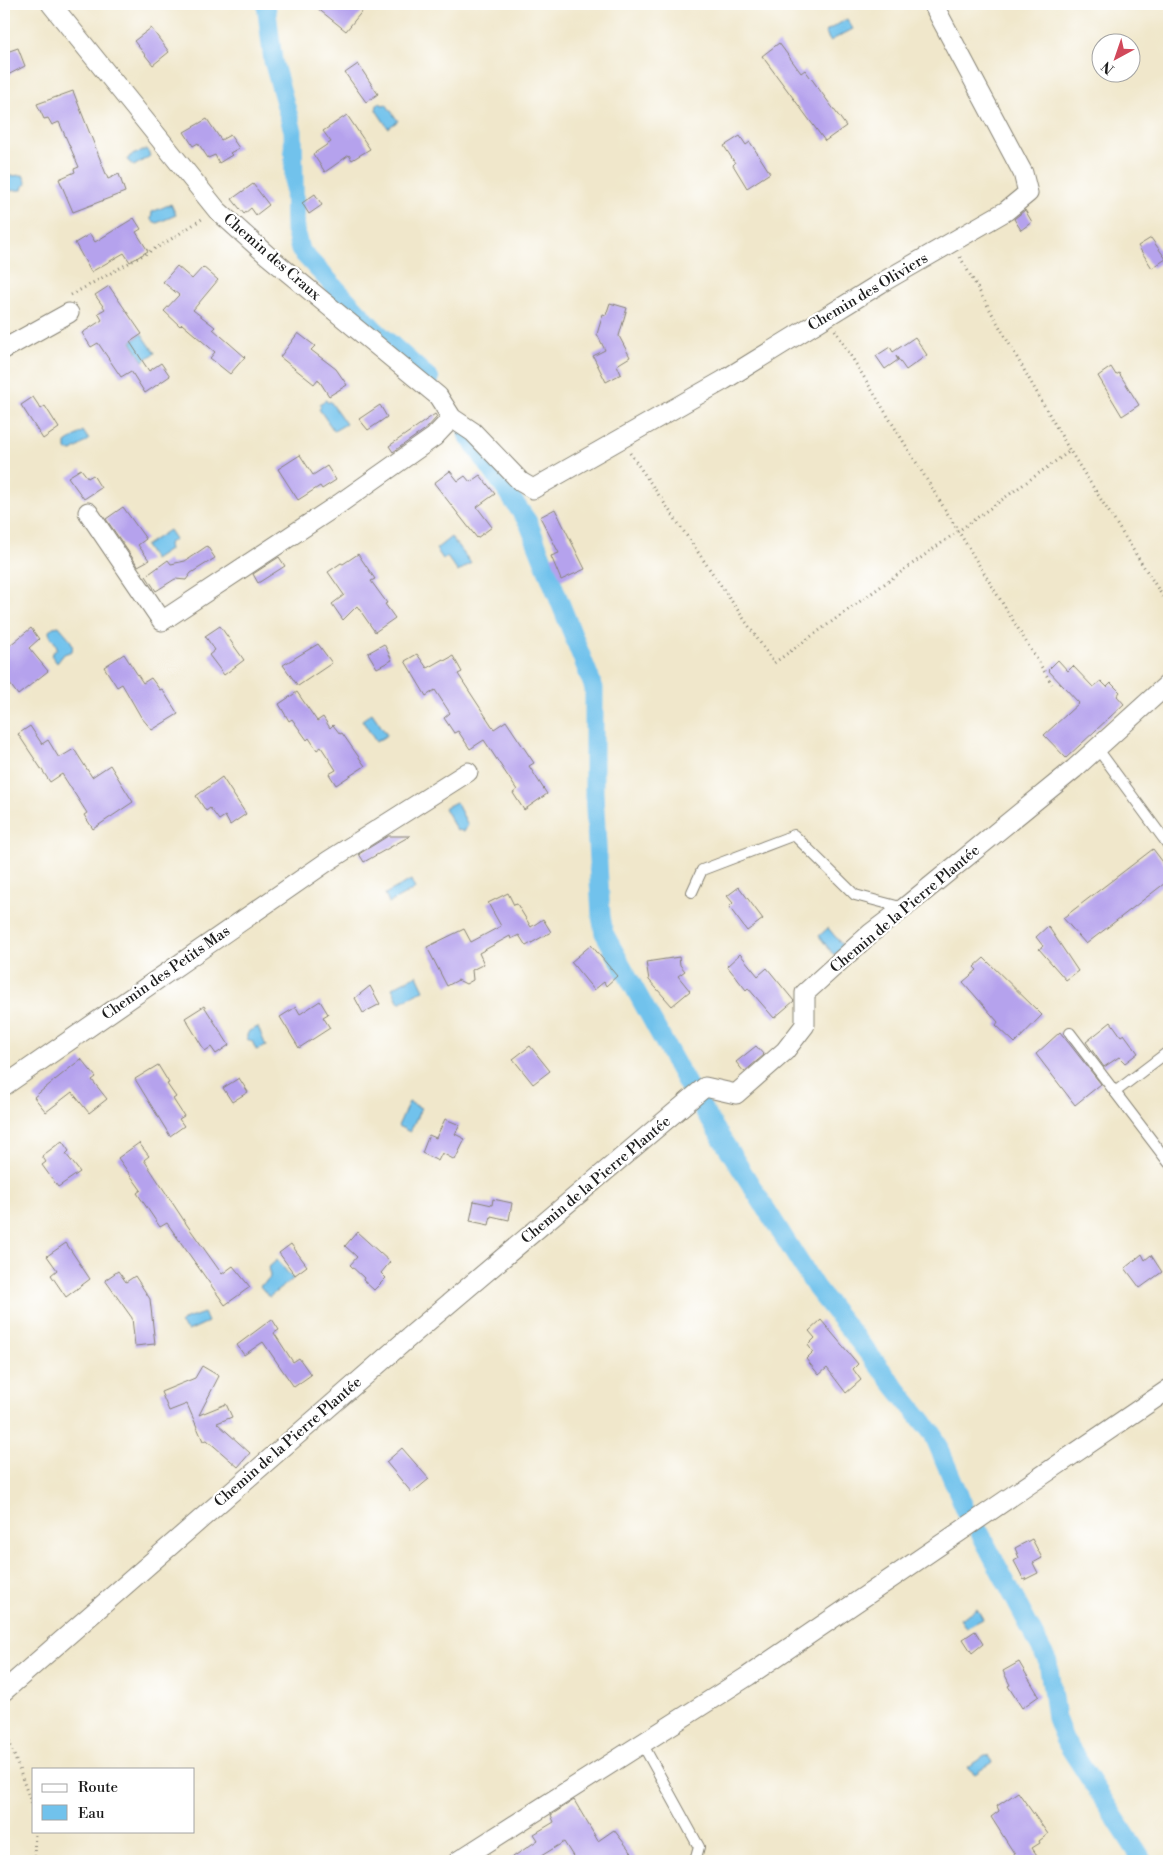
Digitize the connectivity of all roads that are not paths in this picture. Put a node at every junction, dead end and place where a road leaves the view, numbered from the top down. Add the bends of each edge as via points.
1 (51, 4) edge
2 (933, 4) edge
3 (66, 306) road end
4 (4, 349) edge
5 (452, 418) junction
6 (522, 482) joint
7 (88, 512) dead end
8 (1169, 683) edge
9 (1097, 748) junction
10 (468, 772) dead end
11 (1169, 846) edge
12 (692, 892) dead end
13 (904, 908) junction
14 (1070, 1033) dead end
15 (1169, 1051) edge
16 (4, 1086) edge
17 (1115, 1092) junction
18 (1169, 1163) edge
19 (1169, 1389) edge
20 (4, 1691) edge
21 (643, 1745) junction
22 (458, 1861) edge
23 (695, 1861) edge

1 - 5 street, Chemin des Craux via 217,210 438,396
2 - 6 street, Chemin des Oliviers via 1023,173 1028,193 1006,211 621,440 533,489
3 - 4 street
5 - 6 street, Chemin des Craux via 473,432
5 - 7 street via 434,437 339,504 162,621
8 - 9 street, Chemin de la Pierre Plantée
9 - 11 lane
9 - 13 street, Chemin de la Pierre Plantée
10 - 16 street, Chemin des Petits Mas via 328,861
12 - 13 lane via 702,870 794,835 855,895
13 - 20 street, Chemin de la Pierre Plantée via 871,933 805,993 805,1025 786,1051 736,1094 705,1087 407,1339
14 - 17 lane
15 - 17 lane
17 - 18 lane
19 - 21 street
21 - 22 street
21 - 23 lane via 699,1847

